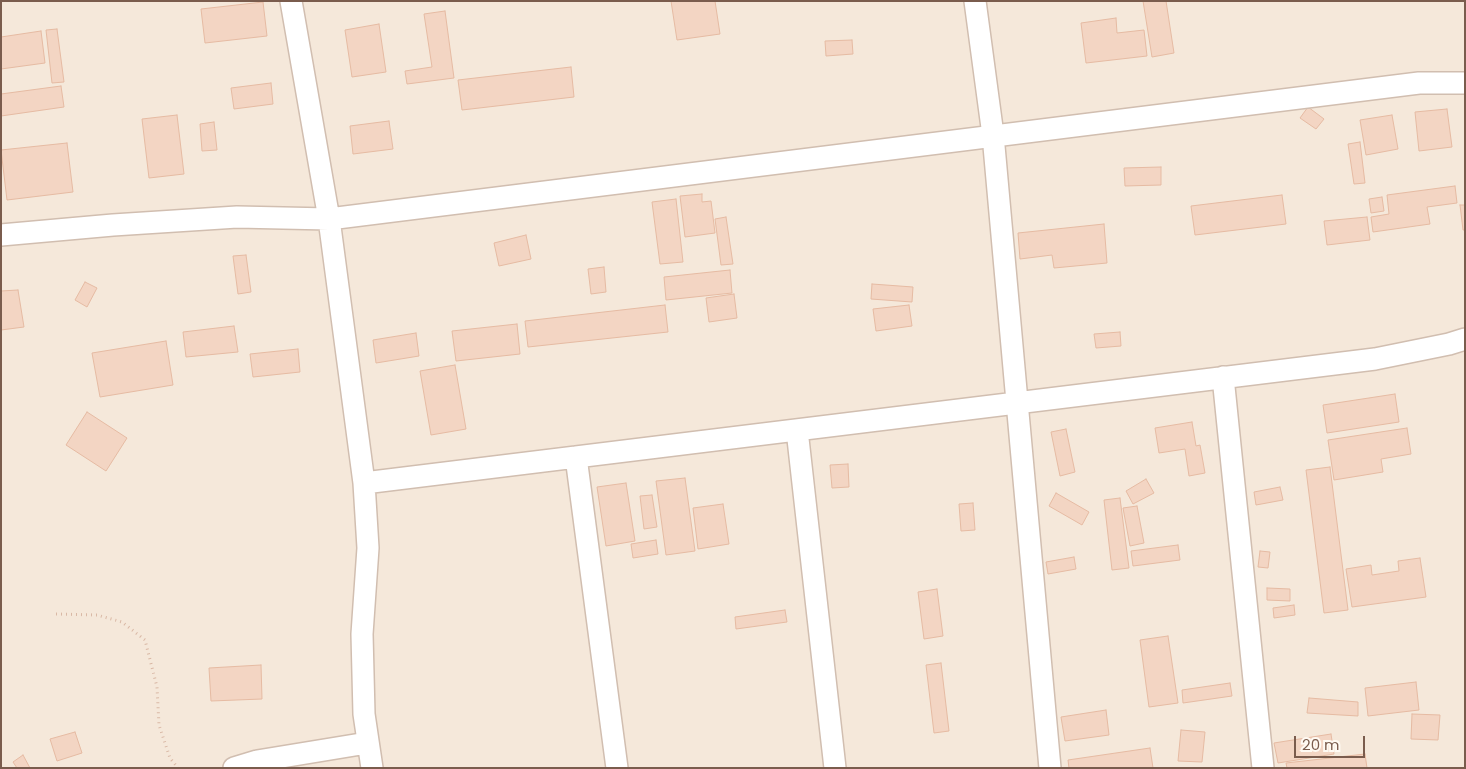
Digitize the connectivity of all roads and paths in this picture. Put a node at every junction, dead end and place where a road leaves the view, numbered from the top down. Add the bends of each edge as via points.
1 (291, 1) edge
2 (974, 1) edge
3 (1465, 83) edge
4 (993, 135) junction
5 (329, 219) junction
6 (1, 235) edge
7 (1465, 339) edge
8 (1223, 377) junction
9 (1016, 402) junction
10 (797, 430) junction
11 (576, 457) junction
12 (364, 483) junction
13 (56, 614) dead end
14 (367, 743) junction
15 (178, 768) edge
16 (234, 768) edge
17 (372, 768) edge
18 (617, 768) edge
19 (835, 768) edge
20 (1050, 768) edge
21 (1263, 768) edge

1 - 5 street
2 - 4 street
3 - 4 street via 1419,83
4 - 5 street
4 - 9 street
5 - 6 street via 237,217
5 - 12 street
7 - 8 street via 1375,359
8 - 9 street
8 - 21 street
9 - 10 street
9 - 20 street
10 - 11 street
10 - 19 street
11 - 12 street
11 - 18 street
12 - 14 street via 368,548 362,644
13 - 15 path via 97,615 122,622 145,640 157,687 158,726 170,758
14 - 16 street via 257,761
14 - 17 street

